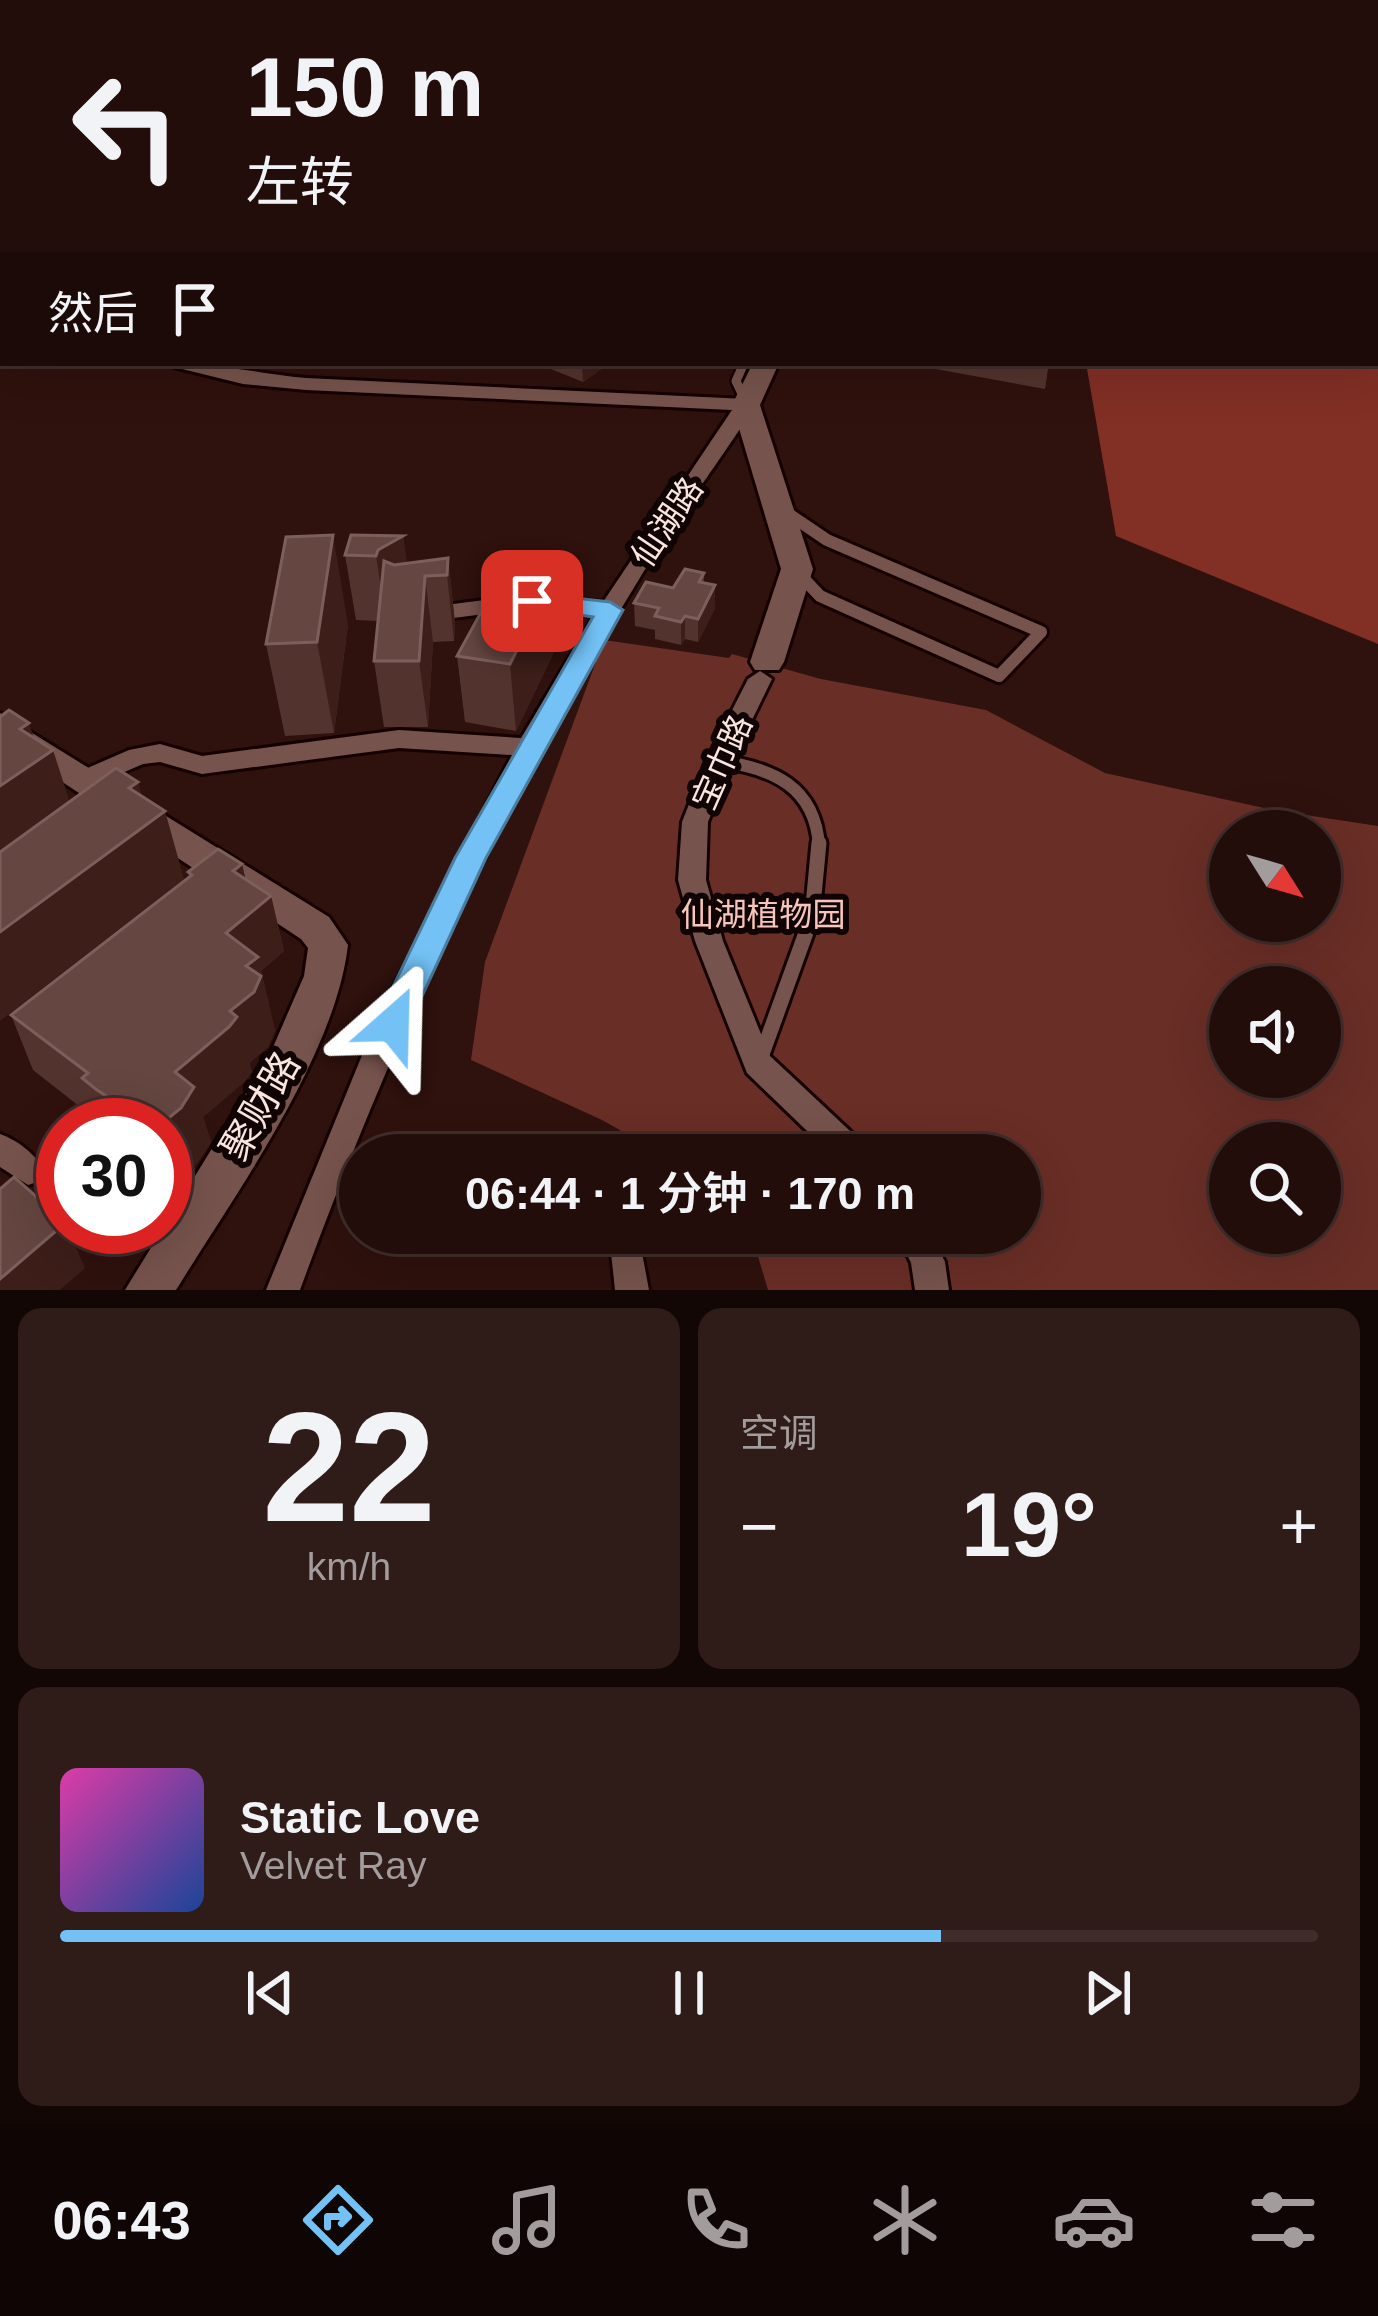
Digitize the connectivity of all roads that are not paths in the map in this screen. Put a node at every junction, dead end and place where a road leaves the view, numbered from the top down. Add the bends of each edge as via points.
1 (194, 366) edge
2 (743, 366) edge
3 (765, 366) edge
4 (746, 405) junction
5 (776, 503) junction
6 (797, 569) junction
7 (610, 610) junction
8 (402, 619) edge
9 (764, 670) joint
10 (0, 725) edge
11 (532, 748) junction
12 (718, 760) junction
13 (86, 780) junction
14 (758, 1064) junction
15 (832, 1134) edge
16 (0, 1148) edge
17 (28, 1171) dead end
18 (628, 1254) edge
19 (924, 1254) edge
20 (149, 1290) edge
21 (284, 1290) edge
22 (632, 1290) edge
23 (932, 1290) edge

1 - 4 street via 306,384
2 - 4 lane via 736,381
3 - 4 street, 仙湖路
4 - 5 street
4 - 7 street, 仙湖路
5 - 6 street
5 - 6 lane via 827,540 1041,632 999,676 820,596
6 - 9 street
7 - 8 street via 532,601
7 - 11 street, 仙湖路
9 - 12 street, 宝巾路
10 - 13 street, 聚财路
11 - 13 street via 399,739 202,765 160,753
11 - 21 street, 仙湖路 via 334,1148
12 - 14 street, 宝巾路 via 695,822 692,880
12 - 14 lane via 792,783 818,837 813,916
13 - 20 street, 聚财路 via 315,928 328,945 302,1033
14 - 15 street, 宝巾路
16 - 17 street
18 - 22 street
19 - 23 street

